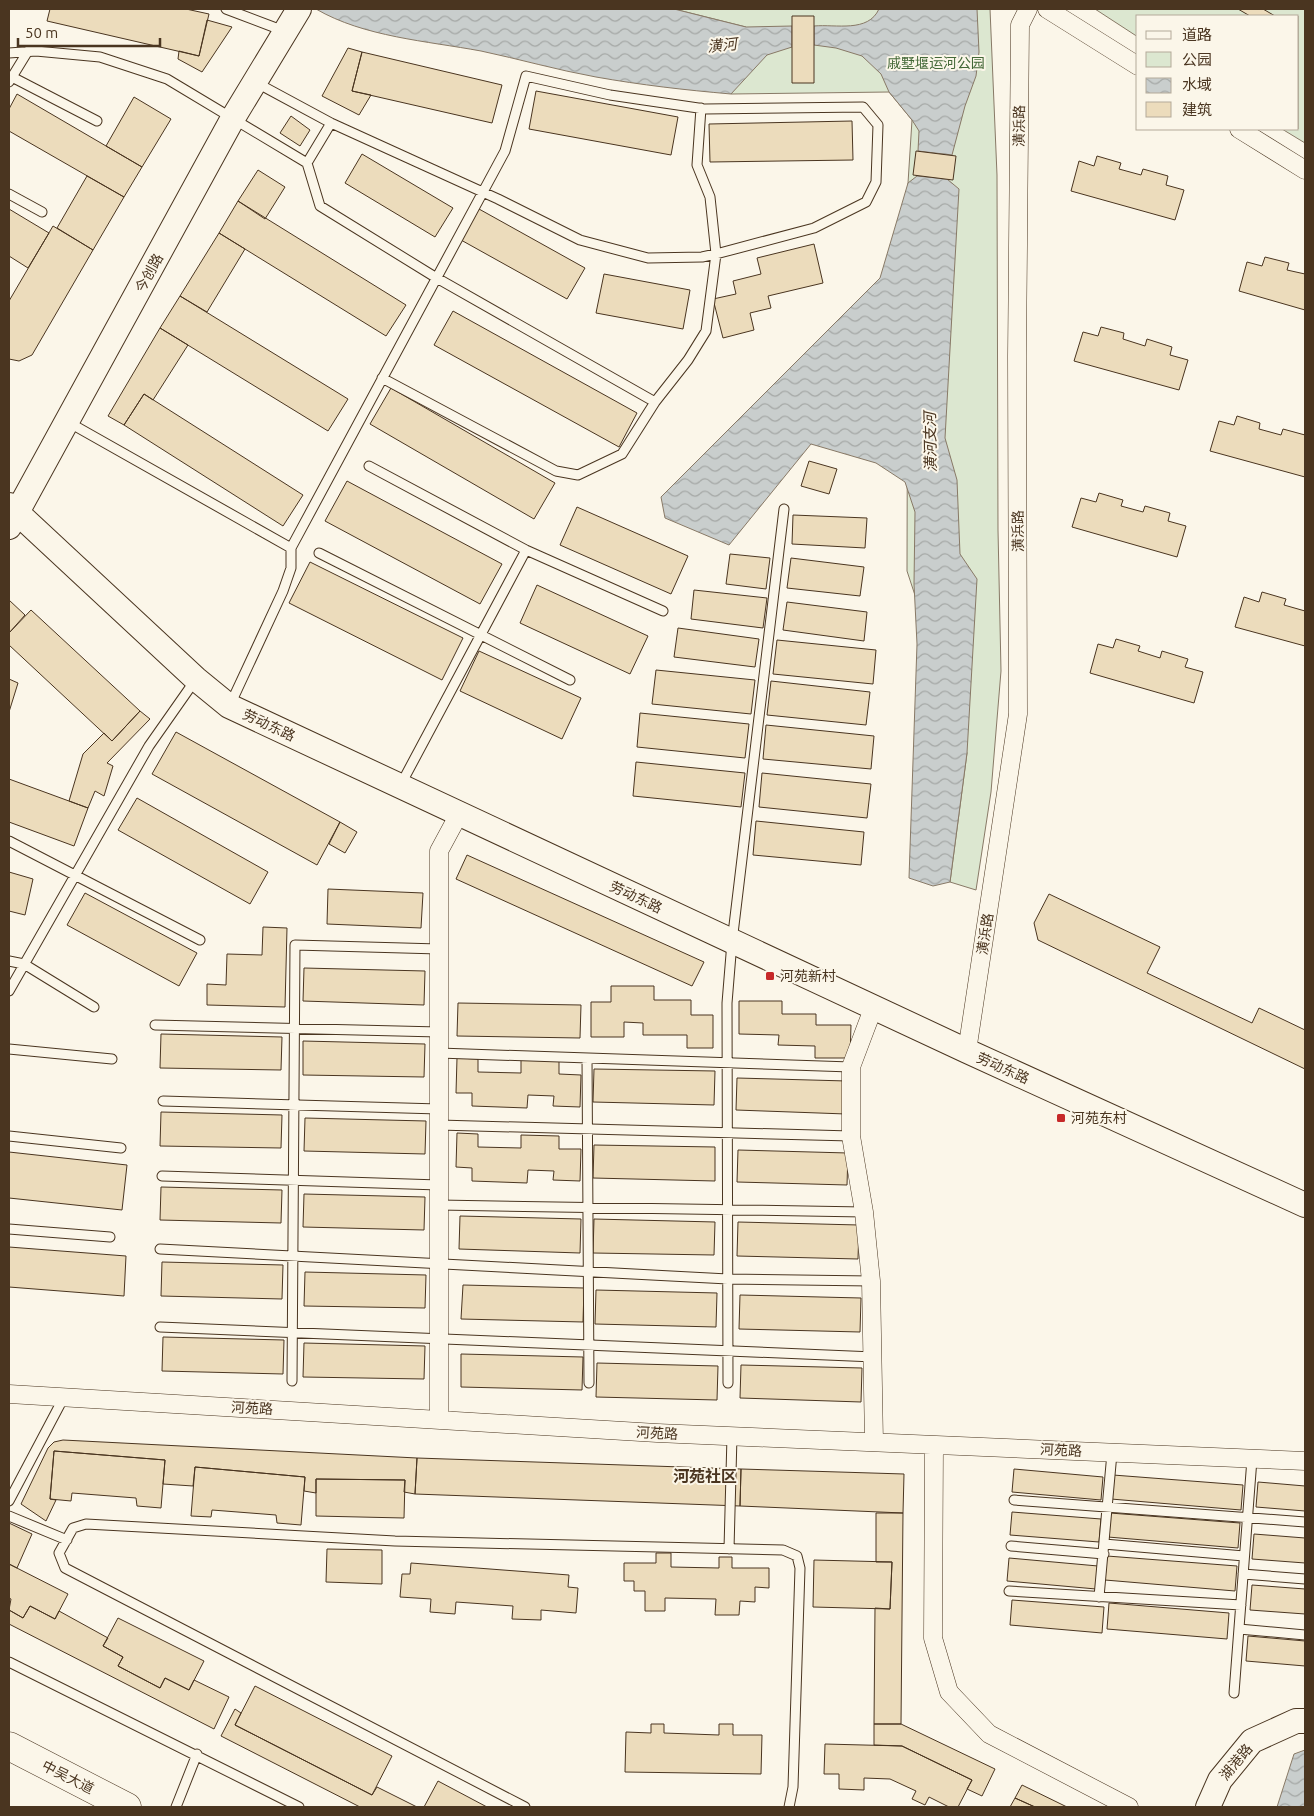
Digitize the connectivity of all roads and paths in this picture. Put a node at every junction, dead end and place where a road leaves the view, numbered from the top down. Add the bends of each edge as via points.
1 (226, 9) edge
2 (1028, 9) edge
3 (1047, 9) edge
4 (292, 20) edge
5 (28, 51) junction
6 (9, 53) edge
7 (1136, 65) edge
8 (10, 79) edge
9 (255, 82) junction
10 (701, 108) junction
11 (233, 118) junction
12 (97, 121) dead end
13 (331, 123) junction
14 (1241, 130) edge
15 (307, 163) junction
16 (1305, 170) edge
17 (482, 192) junction
18 (9, 194) edge
19 (42, 212) dead end
20 (716, 254) junction
21 (435, 277) junction
22 (382, 378) junction
23 (655, 402) junction
24 (68, 422) junction
25 (369, 466) dead end
26 (784, 509) dead end
27 (11, 511) edge
28 (291, 548) junction
29 (526, 550) junction
30 (319, 553) dead end
31 (664, 611) dead end
32 (480, 636) junction
33 (196, 679) junction
34 (570, 680) dead end
35 (229, 706) junction
36 (400, 786) junction
37 (459, 814) junction
38 (9, 841) edge
39 (75, 876) junction
40 (200, 940) dead end
41 (732, 942) junction
42 (439, 949) junction
43 (9, 961) edge
44 (24, 964) junction
45 (9, 991) edge
46 (874, 1006) junction
47 (94, 1007) dead end
48 (155, 1025) dead end
49 (295, 1029) junction
50 (439, 1032) junction
51 (9, 1049) edge
52 (967, 1052) junction
53 (439, 1053) junction
54 (587, 1058) junction
55 (112, 1059) dead end
56 (727, 1063) junction
57 (851, 1067) junction
58 (163, 1100) dead end
59 (294, 1105) junction
60 (439, 1117) junction
61 (587, 1129) junction
62 (727, 1133) junction
63 (9, 1136) edge
64 (851, 1136) junction
65 (121, 1148) dead end
66 (162, 1176) dead end
67 (294, 1181) junction
68 (439, 1186) junction
69 (439, 1205) junction
70 (1305, 1205) edge
71 (588, 1207) junction
72 (728, 1210) junction
73 (864, 1212) junction
74 (9, 1229) edge
75 (110, 1237) dead end
76 (160, 1248) dead end
77 (293, 1255) junction
78 (439, 1262) junction
79 (588, 1270) junction
80 (728, 1279) junction
81 (871, 1280) junction
82 (160, 1327) dead end
83 (293, 1333) junction
84 (439, 1339) junction
85 (589, 1345) junction
86 (728, 1350) junction
87 (874, 1357) junction
88 (292, 1381) dead end
89 (589, 1382) dead end
90 (728, 1383) dead end
91 (9, 1394) edge
92 (64, 1397) junction
93 (439, 1420) junction
94 (732, 1436) junction
95 (874, 1442) junction
96 (934, 1445) junction
97 (1112, 1452) junction
98 (1252, 1459) junction
99 (1305, 1461) edge
100 (1014, 1500) dead end
101 (9, 1501) edge
102 (1108, 1507) junction
103 (9, 1516) edge
104 (1247, 1518) junction
105 (1305, 1522) edge
106 (67, 1540) junction
107 (1104, 1544) junction
108 (1011, 1546) dead end
109 (729, 1549) junction
110 (1104, 1554) junction
111 (1244, 1556) junction
112 (1243, 1574) junction
113 (1305, 1579) edge
114 (1009, 1591) dead end
115 (1099, 1597) junction
116 (1241, 1605) junction
117 (1239, 1629) junction
118 (1305, 1635) edge
119 (9, 1662) edge
120 (1234, 1693) dead end
121 (1305, 1721) edge
122 (9, 1746) edge
123 (197, 1754) junction
124 (127, 1807) edge
125 (176, 1807) edge
126 (299, 1807) edge
127 (525, 1807) edge
128 (789, 1807) edge
129 (1129, 1807) edge
130 (1208, 1807) edge

1 - 4 lane
2 - 52 street, 潢浜路 via 1020,25 1018,714
3 - 7 street
4 - 9 street, 今创路
5 - 6 lane
5 - 8 lane
5 - 11 lane via 100,57 167,79
8 - 12 lane
9 - 11 street, 今创路
9 - 13 lane
10 - 17 lane via 610,95 526,76 504,151
10 - 20 lane via 697,165 710,197
10 - 20 lane via 863,107 878,125 876,182 866,202 814,228
11 - 15 lane
11 - 24 street, 今创路
13 - 15 lane
13 - 17 lane
14 - 16 street
15 - 21 lane via 320,206
17 - 20 lane via 580,240 648,258
17 - 21 lane
18 - 19 lane
20 - 23 lane via 706,331
21 - 22 lane
21 - 23 lane
22 - 23 lane via 556,471 578,474 622,454
22 - 28 lane
24 - 27 street, 今创路
24 - 28 lane
25 - 29 lane
26 - 41 lane
27 - 33 street, 劳动东路
28 - 35 lane via 291,568 283,591
29 - 31 lane
29 - 32 lane
30 - 32 lane
32 - 34 lane
32 - 36 lane
33 - 35 street, 劳动东路
33 - 39 lane via 149,746
35 - 36 street, 劳动东路
36 - 37 street, 劳动东路
37 - 41 street, 劳动东路
37 - 42 street via 439,851
38 - 39 lane
39 - 40 lane
39 - 44 lane
41 - 46 street, 劳动东路
41 - 56 lane
42 - 49 lane via 295,945
42 - 50 street
43 - 44 lane
44 - 45 lane
44 - 47 lane
46 - 52 street, 劳动东路
46 - 57 street
48 - 49 lane
49 - 50 lane
49 - 59 lane
50 - 53 street
51 - 55 lane
52 - 70 street, 劳动东路
53 - 54 lane
53 - 60 street
54 - 56 lane
54 - 61 lane
56 - 57 lane
56 - 62 lane
57 - 64 street
58 - 59 lane
59 - 60 lane
59 - 67 lane
60 - 61 lane
60 - 68 street
61 - 62 lane
61 - 71 lane
62 - 64 lane
62 - 72 lane
63 - 65 lane
64 - 73 street
66 - 67 lane
67 - 68 lane
67 - 77 lane
68 - 69 street
69 - 71 lane
69 - 78 street
71 - 72 lane
71 - 79 lane
72 - 73 lane
72 - 80 lane
73 - 81 street
74 - 75 lane
76 - 77 lane
77 - 78 lane
77 - 83 lane
78 - 79 lane
78 - 84 street
79 - 80 lane
79 - 85 lane
80 - 81 lane
80 - 86 lane
81 - 87 street
82 - 83 lane
83 - 84 lane
83 - 88 lane
84 - 85 lane
84 - 93 street
85 - 86 lane
85 - 89 lane
86 - 87 lane
86 - 90 lane
87 - 95 street
91 - 92 street, 河苑路
92 - 93 street, 河苑路
92 - 101 lane
93 - 94 street, 河苑路
94 - 95 street, 河苑路
94 - 109 lane
95 - 96 street, 河苑路
96 - 97 street, 河苑路
96 - 129 street via 933,1638 950,1692 989,1734
97 - 98 street, 河苑路
97 - 102 lane
98 - 99 street, 河苑路
98 - 104 lane
100 - 102 lane
102 - 104 lane
102 - 107 lane
103 - 106 lane
104 - 105 lane
104 - 111 lane
106 - 109 lane via 73,1528 86,1524 395,1541
106 - 127 lane via 59,1553 65,1568
107 - 110 lane
107 - 111 lane
108 - 110 lane
109 - 128 lane via 783,1550 797,1556 800,1568 793,1787
110 - 115 lane
111 - 112 lane
112 - 113 lane
112 - 116 lane
114 - 115 lane
115 - 116 lane
116 - 117 lane
117 - 118 lane
117 - 120 lane
119 - 123 lane
121 - 130 street, 湖港路 via 1296,1721 1252,1742 1220,1780
122 - 124 main road, 中吴大道
123 - 125 lane
123 - 126 lane

